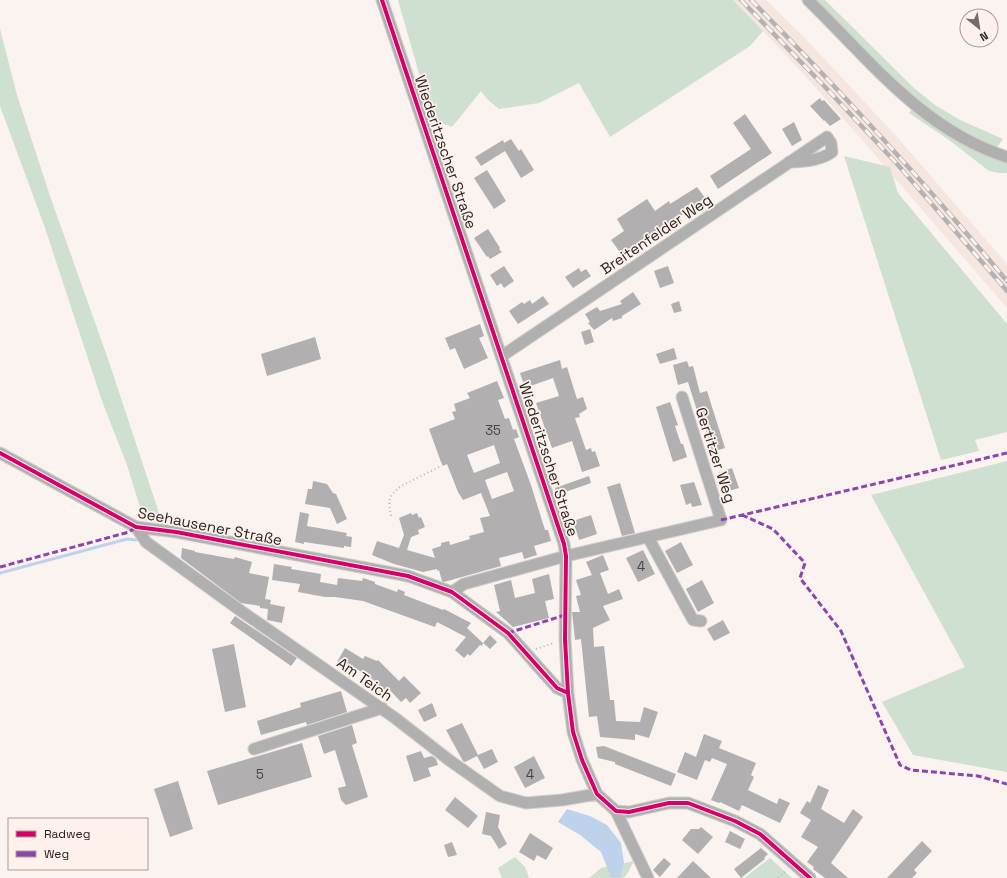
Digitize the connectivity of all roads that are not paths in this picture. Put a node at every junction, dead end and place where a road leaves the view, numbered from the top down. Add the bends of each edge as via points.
1 (382, 0) edge
2 (808, 0) edge
3 (1007, 157) edge
4 (789, 162) junction
5 (502, 356) junction
6 (682, 397) dead end
7 (0, 452) edge
8 (136, 527) junction
9 (648, 537) junction
10 (566, 556) junction
11 (452, 592) junction
12 (701, 621) dead end
13 (568, 694) junction
14 (382, 708) junction
15 (254, 749) dead end
16 (597, 794) junction
17 (616, 810) junction
18 (648, 878) edge
19 (810, 878) edge

1 - 5 street, Wiederitzscher Straße
2 - 3 street via 886,80 928,116 954,134
4 - 4 street, Breitenfelder Weg via 827,137 831,143 832,152 828,155
4 - 5 street, Breitenfelder Weg
5 - 10 street, Wiederitzscher Straße
6 - 9 street, Gertitzer Weg via 721,520
7 - 8 street, Seehausener Straße
8 - 11 street, Seehausener Straße via 176,532 408,576
8 - 14 street, Am Teich via 146,542
9 - 10 street, Gertitzer Weg
9 - 12 street via 693,620
10 - 11 street via 464,584
10 - 13 street, Wiederitzscher Straße via 565,639
11 - 13 street, Seehausener Straße via 508,633 557,688
13 - 16 street, Wiederitzscher Straße via 573,732
14 - 15 street
14 - 16 street, Am Teich via 500,796 526,803
16 - 17 street, Wiederitzscher Straße
17 - 18 street
17 - 19 street via 629,812 669,803 688,803 750,828

